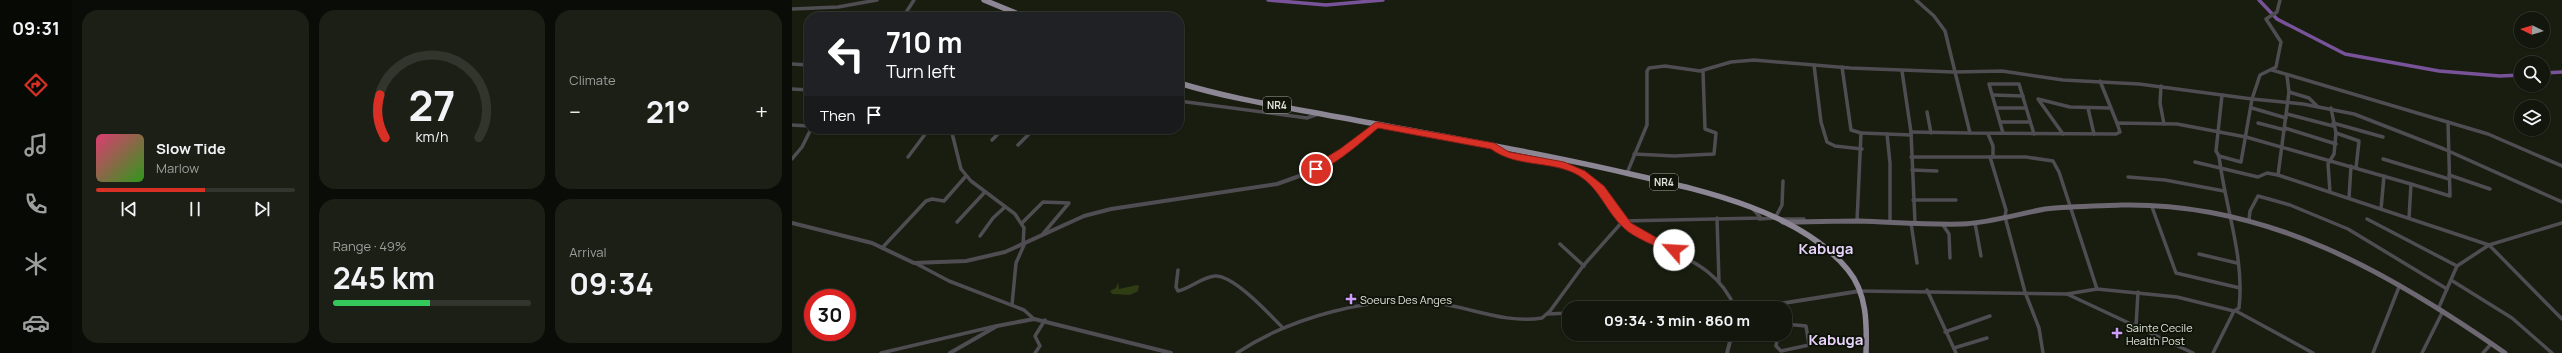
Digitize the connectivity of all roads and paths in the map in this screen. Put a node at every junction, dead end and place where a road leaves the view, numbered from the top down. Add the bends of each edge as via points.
1 (877, 0) edge
2 (914, 0) edge
3 (984, 0) edge
4 (1916, 0) edge
5 (2280, 0) edge
6 (792, 9) edge
7 (906, 12) edge
8 (1013, 12) edge
9 (792, 64) edge
10 (804, 65) edge
11 (1814, 65) junction
12 (1842, 67) junction
13 (2272, 70) junction
14 (1703, 71) junction
15 (1902, 71) junction
16 (1955, 72) junction
17 (2287, 76) junction
18 (2100, 81) junction
19 (1184, 85) edge
20 (2161, 86) junction
21 (792, 89) edge
22 (804, 90) edge
23 (2289, 92) junction
24 (1993, 95) junction
25 (2222, 95) junction
26 (2023, 96) junction
27 (2252, 99) junction
28 (1184, 103) edge
29 (2286, 103) junction
30 (2317, 106) junction
31 (1997, 108) junction
32 (2026, 108) junction
33 (2088, 108) junction
34 (2110, 108) junction
35 (2252, 108) junction
36 (2331, 108) junction
37 (1927, 112) dead end
38 (1321, 113) junction
39 (2287, 116) junction
40 (2000, 122) junction
41 (2030, 122) junction
42 (2448, 122) junction
43 (2117, 123) junction
44 (2258, 123) dead end
45 (2164, 124) junction
46 (2333, 124) junction
47 (1376, 125) junction
48 (792, 126) edge
49 (804, 126) edge
50 (2285, 129) junction
51 (2218, 132) junction
52 (1861, 133) junction
53 (1931, 133) junction
54 (1970, 133) junction
55 (2003, 133) junction
56 (2336, 133) junction
57 (808, 134) edge
58 (924, 134) edge
59 (952, 134) edge
60 (999, 134) edge
61 (1029, 134) edge
62 (1887, 134) junction
63 (1911, 134) junction
64 (1988, 134) junction
65 (2034, 134) junction
66 (2063, 134) junction
67 (2094, 134) junction
68 (2246, 137) junction
69 (2383, 137) dead end
70 (992, 140) dead end
71 (2336, 144) junction
72 (1018, 145) dead end
73 (1494, 146) junction
74 (2283, 146) junction
75 (1862, 149) junction
76 (2450, 152) junction
77 (1634, 154) junction
78 (2219, 156) junction
79 (908, 157) dead end
80 (1911, 157) junction
81 (1992, 157) junction
82 (792, 158) edge
83 (2330, 159) junction
84 (2383, 159) dead end
85 (2195, 162) dead end
86 (2351, 166) junction
87 (2562, 166) edge
88 (2219, 168) junction
89 (2356, 168) junction
90 (1912, 170) junction
91 (1937, 171) dead end
92 (1627, 172) junction
93 (2278, 175) junction
94 (966, 176) junction
95 (2384, 176) junction
96 (2449, 177) junction
97 (2128, 178) dead end
98 (1783, 181) dead end
99 (2411, 184) junction
100 (2490, 189) dead end
101 (2224, 191) junction
102 (985, 192) junction
103 (2330, 192) junction
104 (2349, 198) junction
105 (1914, 200) junction
106 (1956, 200) dead end
107 (2562, 202) edge
108 (1005, 207) junction
109 (2072, 207) junction
110 (2152, 207) junction
111 (1752, 208) junction
112 (2381, 209) junction
113 (2005, 217) junction
114 (2229, 217) junction
115 (1717, 218) junction
116 (1774, 218) junction
117 (2409, 218) junction
118 (1756, 219) junction
119 (2367, 219) dead end
120 (2249, 220) junction
121 (1623, 221) junction
122 (1846, 221) junction
123 (1857, 221) junction
124 (792, 222) edge
125 (958, 222) dead end
126 (1782, 222) junction
127 (1890, 222) junction
128 (1913, 223) junction
129 (1975, 223) junction
130 (2562, 223) edge
131 (1022, 224) junction
132 (1943, 225) junction
133 (980, 236) dead end
134 (1040, 237) junction
135 (1560, 244) dead end
136 (1023, 245) junction
137 (2489, 245) junction
138 (882, 248) junction
139 (2200, 254) dead end
140 (1981, 256) dead end
141 (1950, 258) dead end
142 (914, 263) junction
143 (1917, 263) dead end
144 (2237, 263) junction
145 (1584, 266) junction
146 (2457, 266) junction
147 (1178, 270) dead end
148 (2451, 280) junction
149 (1719, 281) junction
150 (2399, 287) junction
151 (2240, 288) junction
152 (2447, 289) junction
153 (1928, 290) junction
154 (2097, 290) junction
155 (1860, 291) junction
156 (2025, 292) junction
157 (2138, 292) junction
158 (2067, 294) junction
159 (1733, 301) edge
160 (1792, 303) edge
161 (1012, 305) junction
162 (2442, 308) junction
163 (2235, 311) junction
164 (1562, 313) edge
165 (1548, 314) junction
166 (1990, 316) dead end
167 (1034, 319) junction
168 (2562, 319) edge
169 (1045, 320) junction
170 (1792, 325) edge
171 (998, 326) junction
172 (2136, 326) junction
173 (1283, 328) junction
174 (1945, 332) junction
175 (1987, 338) dead end
176 (1730, 341) edge
177 (1777, 341) edge
178 (2492, 343) junction
179 (1954, 348) junction
180 (881, 353) edge
181 (950, 353) edge
182 (1035, 353) edge
183 (1171, 353) edge
184 (1237, 353) edge
185 (1727, 353) edge
186 (1866, 353) edge
187 (1956, 353) edge
188 (2043, 353) edge
189 (2193, 353) edge
190 (2213, 353) edge
191 (2313, 353) edge
192 (2373, 353) edge
193 (2422, 353) edge
194 (2483, 353) edge
195 (2505, 353) edge
196 (2552, 353) edge

1 - 6 street via 838,7
2 - 7 street
3 - 8 highway
4 - 16 street via 1938,18 1945,28
5 - 13 street via 2275,13 2266,18 2281,42 2277,63
9 - 10 street
11 - 12 street
11 - 14 street via 1750,60 1731,62
11 - 75 street via 1821,122 1827,142 1835,146
12 - 15 street
12 - 52 street via 1851,130
13 - 17 street
13 - 27 street via 2260,75
14 - 77 street via 1665,66 1647,70 1647,125
14 - 77 street via 1705,129 1716,133 1714,154
15 - 16 street
15 - 63 street
16 - 18 street via 1996,70 2063,80
16 - 54 street
17 - 23 street
17 - 42 street
18 - 20 street
18 - 34 street
19 - 38 highway, NR4 via 1207,92
20 - 25 street
20 - 45 street via 2160,103
21 - 22 street
23 - 29 street
23 - 30 street via 2309,98
24 - 26 street
24 - 26 street via 1989,84 2004,83 2019,84
24 - 31 street
25 - 27 street
25 - 51 street
26 - 32 street
27 - 29 street
27 - 35 street
28 - 38 street via 1307,118
29 - 30 street
29 - 39 street
30 - 36 street
31 - 32 street
31 - 40 street
32 - 41 street
33 - 34 street
33 - 66 street via 2070,108 2038,99
33 - 67 street
34 - 43 street
35 - 39 street
35 - 68 street
36 - 46 street
36 - 76 street via 2364,118
37 - 53 street
38 - 47 highway, NR4
39 - 46 street
39 - 50 street
40 - 41 street
40 - 55 street
41 - 65 street
42 - 76 street
42 - 87 street via 2509,142
43 - 45 street
43 - 67 street via 2118,134
44 - 50 street
45 - 51 street
46 - 56 street
46 - 69 street
47 - 73 highway, NR4
47 - 134 street via 1326,163 1284,182 1259,188 1111,209 1084,216
48 - 49 street
50 - 71 street
50 - 74 street
51 - 68 street
51 - 78 street via 2216,151
52 - 62 street
52 - 75 street
53 - 54 street
53 - 63 street
54 - 64 street
55 - 64 street
55 - 65 street
56 - 71 street
56 - 89 street via 2359,141
57 - 82 street via 802,147
58 - 79 street
59 - 94 street via 960,165
60 - 70 street
61 - 72 street
62 - 63 street
62 - 127 street via 1890,163
63 - 80 street
64 - 81 street via 1993,146
65 - 66 street
66 - 67 street
68 - 74 street
68 - 78 street via 2241,162
71 - 83 street
73 - 92 highway, NR4
73 - 121 street via 1506,155 1564,166 1582,173 1601,188
74 - 83 street
74 - 93 street
75 - 123 street
76 - 96 street
76 - 107 street
77 - 92 street
78 - 88 street
80 - 81 street
80 - 90 street
81 - 109 street via 2026,157 2052,161 2057,167
81 - 113 street via 2006,210
83 - 86 street
83 - 103 street
84 - 96 street
85 - 88 street
86 - 89 street
86 - 104 street
88 - 93 street via 2258,177 2267,173
88 - 101 street
89 - 95 street
90 - 91 street
90 - 105 street
92 - 111 highway, NR4 via 1712,193
93 - 103 street
94 - 102 street
94 - 138 street via 944,201 926,201
95 - 99 street
95 - 112 street
96 - 99 street via 2450,196
96 - 100 street
97 - 101 street via 2165,180
98 - 116 street via 1781,209
99 - 117 street
101 - 114 street
102 - 108 street
102 - 125 street
103 - 104 street
104 - 112 street
105 - 106 street
105 - 128 street
108 - 131 street
108 - 133 street
109 - 110 main road
109 - 113 main road
109 - 154 street
110 - 114 main road via 2180,208
110 - 151 street via 2176,273
111 - 116 highway, NR4
111 - 118 street via 1761,218
112 - 117 street
113 - 129 main road
113 - 156 street
114 - 120 main road
114 - 144 street
115 - 118 street
115 - 121 street
115 - 149 street
116 - 118 street
116 - 122 street
116 - 126 highway, NR4
117 - 137 street
119 - 146 street
120 - 150 main road via 2324,246
120 - 152 street via 2250,210 2258,196 2284,203 2360,235
121 - 145 street
121 - 149 street via 1638,233 1698,264
122 - 123 main road
122 - 126 main road
123 - 127 main road
124 - 138 street via 831,231
126 - 155 highway, NR4 via 1834,254 1847,269
127 - 128 main road
128 - 132 main road
128 - 143 street
129 - 132 main road
129 - 140 street
130 - 137 street
131 - 134 street via 1043,202 1069,203
131 - 136 street
132 - 141 street via 1949,234
134 - 136 street
135 - 145 street
136 - 142 street via 991,257 966,261
136 - 161 street via 1016,263
137 - 146 street
137 - 168 street
138 - 142 street
139 - 144 street
142 - 161 street via 949,281
144 - 151 street
145 - 165 street
146 - 148 street
147 - 173 street via 1178,291 1221,276 1248,294
148 - 152 street
148 - 196 street via 2512,318
149 - 159 street via 1730,292
150 - 162 main road
150 - 192 street
151 - 163 street via 2240,303
152 - 162 street
153 - 155 street
153 - 156 street
153 - 174 street
154 - 157 street
154 - 158 street
155 - 160 street
155 - 186 highway, NR4 via 1866,316
156 - 158 street
156 - 188 street via 2039,328
157 - 163 street via 2178,297
157 - 172 street
158 - 172 street
161 - 167 street
162 - 178 main road
162 - 193 street
163 - 190 street
163 - 191 street
164 - 165 street
165 - 173 street via 1541,318 1526,319 1438,304 1409,302 1323,315
166 - 174 street
167 - 169 street
167 - 171 street
169 - 182 street via 1035,336 1040,346
169 - 183 street
170 - 177 street via 1806,326 1809,345 1793,350 1781,350 1776,346
171 - 180 street
171 - 181 street
172 - 189 street
173 - 184 street
174 - 179 street
175 - 179 street
176 - 185 street
178 - 194 street
178 - 195 main road
179 - 187 street

